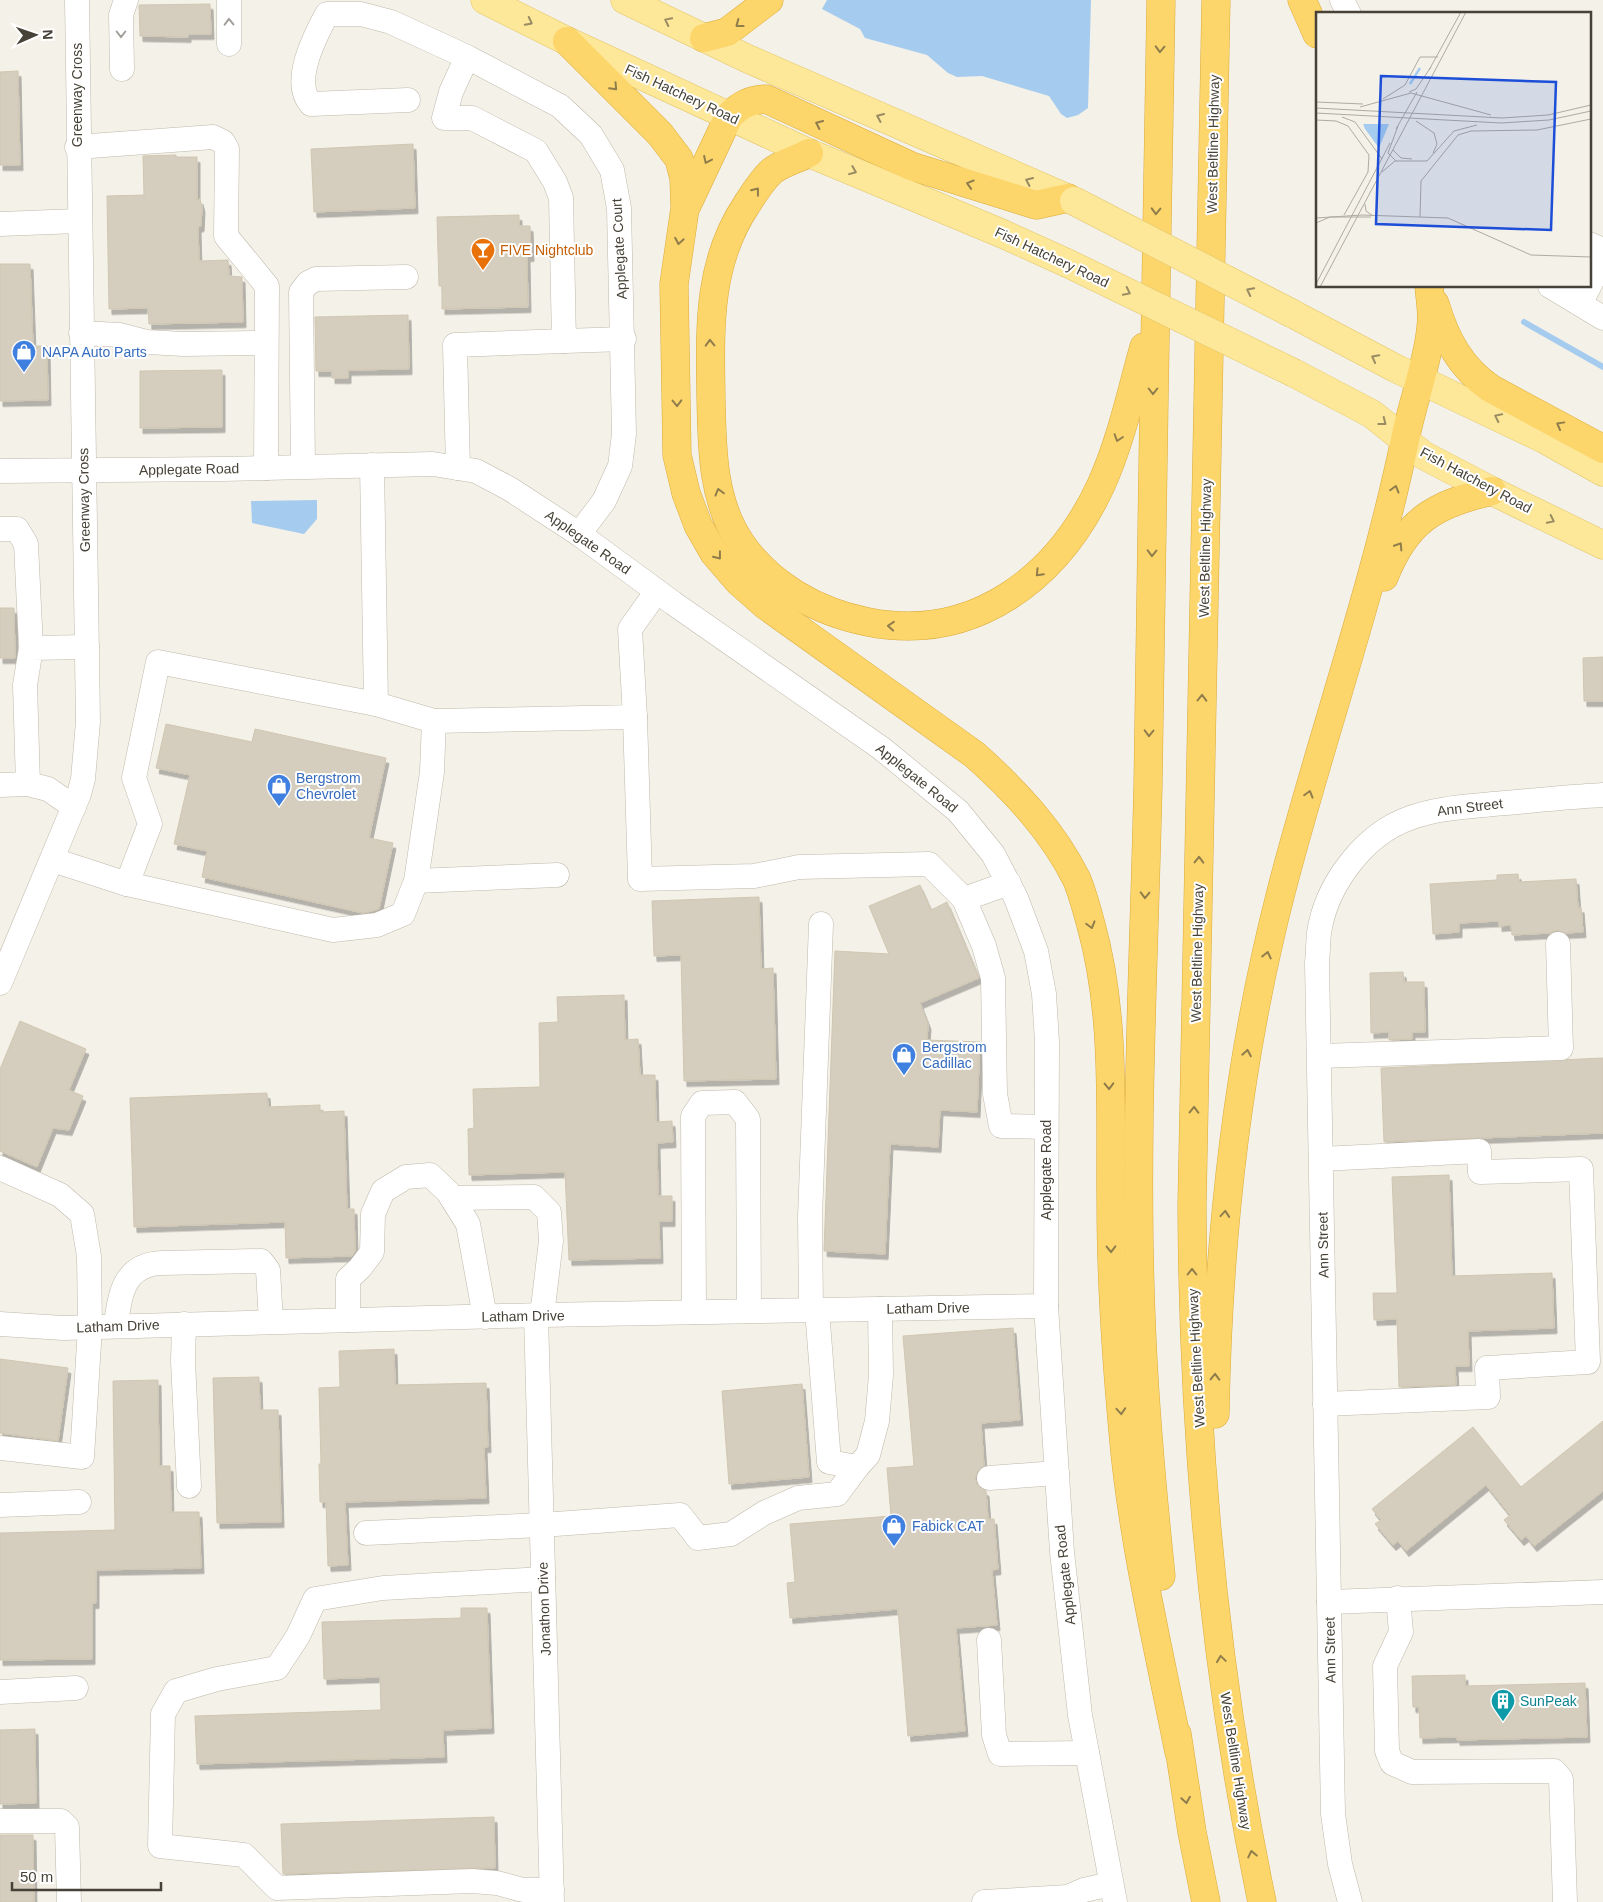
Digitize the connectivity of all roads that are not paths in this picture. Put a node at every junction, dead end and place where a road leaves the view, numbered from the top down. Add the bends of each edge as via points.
1 (76, 0) edge
2 (126, 0) edge
3 (229, 0) edge
4 (486, 0) edge
5 (625, 0) edge
6 (769, 0) edge
7 (1161, 0) edge
8 (1216, 0) edge
9 (1302, 0) edge
10 (1342, 0) edge
11 (1348, 12) edge
12 (1316, 32) edge
13 (704, 38) junction
14 (567, 41) junction
15 (230, 44) dead end
16 (467, 57) junction
17 (122, 69) dead end
18 (408, 100) dead end
19 (729, 116) junction
20 (78, 148) junction
21 (809, 153) junction
22 (1071, 200) junction
23 (686, 208) junction
24 (78, 222) junction
25 (0, 224) edge
26 (1590, 244) edge
27 (406, 277) dead end
28 (1590, 285) edge
29 (1430, 288) edge
30 (1431, 288) edge
31 (1553, 288) edge
32 (1588, 288) edge
33 (1580, 304) junction
34 (1154, 307) junction
35 (1603, 318) edge
36 (81, 333) junction
37 (624, 339) junction
38 (564, 340) junction
39 (266, 343) junction
40 (1419, 379) junction
41 (1405, 440) junction
42 (1603, 449) edge
43 (372, 465) junction
44 (303, 466) junction
45 (266, 468) junction
46 (458, 468) junction
47 (0, 471) edge
48 (83, 471) junction
49 (1603, 472) edge
50 (1492, 491) junction
51 (0, 529) edge
52 (579, 534) junction
53 (1603, 545) edge
54 (657, 591) junction
55 (87, 647) junction
56 (31, 648) junction
57 (376, 704) junction
58 (634, 717) junction
59 (434, 721) junction
60 (1320, 755) junction
61 (28, 784) junction
62 (0, 785) edge
63 (1603, 794) edge
64 (74, 807) junction
65 (53, 860) junction
66 (557, 874) dead end
67 (416, 881) junction
68 (1009, 883) junction
69 (127, 884) junction
70 (964, 899) junction
71 (821, 924) dead end
72 (1558, 944) dead end
73 (0, 982) edge
74 (1320, 1056) junction
75 (1046, 1127) junction
76 (1322, 1159) junction
77 (0, 1168) edge
78 (452, 1198) junction
79 (1046, 1306) junction
80 (814, 1310) junction
81 (749, 1311) junction
82 (694, 1312) junction
83 (539, 1315) junction
84 (485, 1317) junction
85 (880, 1319) junction
86 (348, 1320) junction
87 (271, 1322) junction
88 (0, 1324) edge
89 (184, 1324) junction
90 (116, 1326) junction
91 (90, 1327) junction
92 (1325, 1404) junction
93 (0, 1448) edge
94 (857, 1468) junction
95 (1057, 1473) junction
96 (989, 1478) dead end
97 (189, 1486) dead end
98 (79, 1502) dead end
99 (0, 1505) edge
100 (542, 1525) junction
101 (366, 1532) dead end
102 (543, 1579) junction
103 (1603, 1592) edge
104 (1398, 1598) junction
105 (1329, 1602) junction
106 (1215, 1618) junction
107 (989, 1640) dead end
108 (76, 1688) dead end
109 (0, 1692) edge
110 (1179, 1752) junction
111 (1087, 1753) junction
112 (0, 1821) edge
113 (1113, 1893) edge
114 (552, 1896) edge
115 (69, 1902) edge
116 (984, 1902) edge
117 (1206, 1902) edge
118 (1262, 1902) edge
119 (1350, 1902) edge
120 (1565, 1902) edge

1 - 20 street, Greenway Cross
2 -> 17 street via 121,15
15 -> 3 street
4 -> 14 main road, Fish Hatchery Road
13 -> 5 main road
6 -> 13 highway via 727,32
7 -> 34 highway
106 -> 8 highway, West Beltline Highway via 1192,1322 1192,1206
9 - 12 highway
10 - 11 street
22 -> 13 main road
14 - 19 main road, Fish Hatchery Road
14 -> 23 highway via 660,134 679,159
16 - 18 street, Applegate Court via 391,22 362,14 327,14 310,47 304,97 311,104
16 - 37 street, Applegate Court via 560,106 591,135 612,170 619,208
16 - 38 street via 444,118 472,118 536,151 561,198
19 - 21 main road, Fish Hatchery Road
22 -> 19 highway via 1036,204 911,166 766,99 752,100
19 -> 23 highway
20 - 24 street, Greenway Cross
20 - 39 street via 214,137 223,142 227,149 226,236 267,286
34 -> 21 highway via 1126,415 1101,486 1058,553 1032,580 1009,598 985,610 954,621 925,626 892,627 824,610 792,593 766,572 740,542 724,509 715,475 711,426 711,307 725,244 754,192 773,171
21 -> 41 main road, Fish Hatchery Road, bridge via 1067,263 1372,414
40 -> 22 main road, bridge
23 -> 110 highway via 674,284 678,455 698,525 714,553 765,605 975,755 1005,782 1035,816 1076,879 1083,896 1106,988 1111,1268 1123,1434 1137,1539
24 - 25 street
24 - 36 street, Greenway Cross
26 - 28 street via 1603,250 1602,262
27 - 44 street via 316,279 301,292
29 - 40 highway via 1431,326
42 -> 30 highway via 1477,378 1461,361 1448,339
31 - 33 street
32 - 33 street
33 - 35 street
34 -> 110 highway via 1140,1314 1157,1540
36 - 39 street via 120,335 147,342
36 - 48 street, Greenway Cross
37 - 38 street
37 - 52 street, Applegate Court via 624,434 620,466 604,501
38 - 46 street via 455,345
39 - 45 street
40 - 41 highway
49 -> 40 main road
41 - 50 main road, Fish Hatchery Road via 1423,455
60 -> 41 highway
43 - 44 street, Applegate Road
43 - 46 street, Applegate Road via 433,464
43 - 57 street
44 - 45 street, Applegate Road
45 - 48 street, Applegate Road
46 - 52 street, Applegate Road via 476,471 510,489
47 - 48 street, Applegate Road
48 - 55 street, Greenway Cross
50 -> 53 main road, Fish Hatchery Road
60 -> 50 highway via 1385,575 1399,545 1432,512 1465,497
51 - 56 street via 18,529 26,544
52 - 54 street, Applegate Road
54 - 58 street via 630,629
54 - 68 street, Applegate Road via 881,748 958,811 993,854
55 - 56 street
55 - 64 street, Greenway Cross via 88,722 83,779
56 - 61 street via 25,685
57 - 59 street
57 - 69 street via 158,662 134,778 150,824
58 - 59 street
58 - 70 street via 640,879 754,876 799,867 929,864
59 - 67 street via 432,772
106 -> 60 highway via 1216,1360 1231,1151 1252,1025 1281,893
61 - 62 street
61 - 64 street via 48,789
63 - 74 street, Ann Street via 1441,809 1409,818 1366,846 1344,872 1329,900 1320,931 1317,963
64 - 65 street, Greenway Cross
65 - 69 street
65 - 73 street, Greenway Cross
66 - 67 street
67 - 69 street via 403,914 377,925 333,930
68 - 70 street
68 - 75 street, Applegate Road via 1036,951 1044,994
70 - 75 street via 984,946 993,978 995,1094 1000,1126
71 - 80 street via 810,1217
72 - 74 street via 1562,1048
74 - 76 street, Ann Street
75 - 79 street, Applegate Road
76 - 92 street, Ann Street
76 - 92 street via 1479,1151 1480,1172 1581,1169 1588,1362 1487,1368 1488,1397
77 - 91 street via 60,1195 82,1214 89,1256
78 - 83 street, Jonathon Drive via 534,1197 549,1212 551,1241
78 - 84 street via 468,1224
78 - 86 street via 430,1176 406,1177 383,1191 373,1214 372,1252 348,1279
79 - 85 street, Latham Drive
79 - 95 street, Applegate Road
80 - 81 street, Latham Drive
80 - 85 street, Latham Drive
80 - 94 street via 829,1462
81 - 82 street, Latham Drive
81 - 82 street via 748,1119 735,1102 702,1103 693,1116
82 - 83 street, Latham Drive
83 - 84 street, Latham Drive
83 - 100 street, Jonathon Drive
84 - 86 street, Latham Drive
85 - 94 street via 881,1375 877,1421 868,1455
86 - 87 street, Latham Drive
87 - 89 street, Latham Drive
87 - 90 street via 268,1270 261,1261 149,1263 133,1272 118,1298
88 - 91 street, Latham Drive
89 - 90 street, Latham Drive
89 - 97 street
90 - 91 street, Latham Drive
91 - 93 street via 82,1457
92 - 105 street, Ann Street
94 - 100 street via 837,1494 798,1498 764,1513 731,1534 698,1538 680,1515
95 - 96 street
95 - 111 street, Applegate Road via 1062,1552
98 - 99 street
100 - 101 street
100 - 102 street, Jonathon Drive
102 - 114 street, Jonathon Drive
102 - 114 street via 383,1588 315,1599 298,1636 277,1668 217,1679 176,1691 163,1714 160,1846 244,1855 277,1888 472,1882 497,1883
103 - 104 street
104 - 105 street
104 - 120 street via 1401,1632 1385,1666 1387,1751 1392,1763 1412,1772 1554,1771 1562,1779
105 - 119 street, Ann Street via 1333,1814 1340,1864
118 -> 106 highway, West Beltline Highway via 1232,1743
107 - 111 street via 994,1735 1000,1754
108 - 109 street
110 -> 117 highway
111 - 113 street, Applegate Road
112 - 115 street via 61,1821 67,1827
113 - 116 street via 1084,1890 1068,1897

